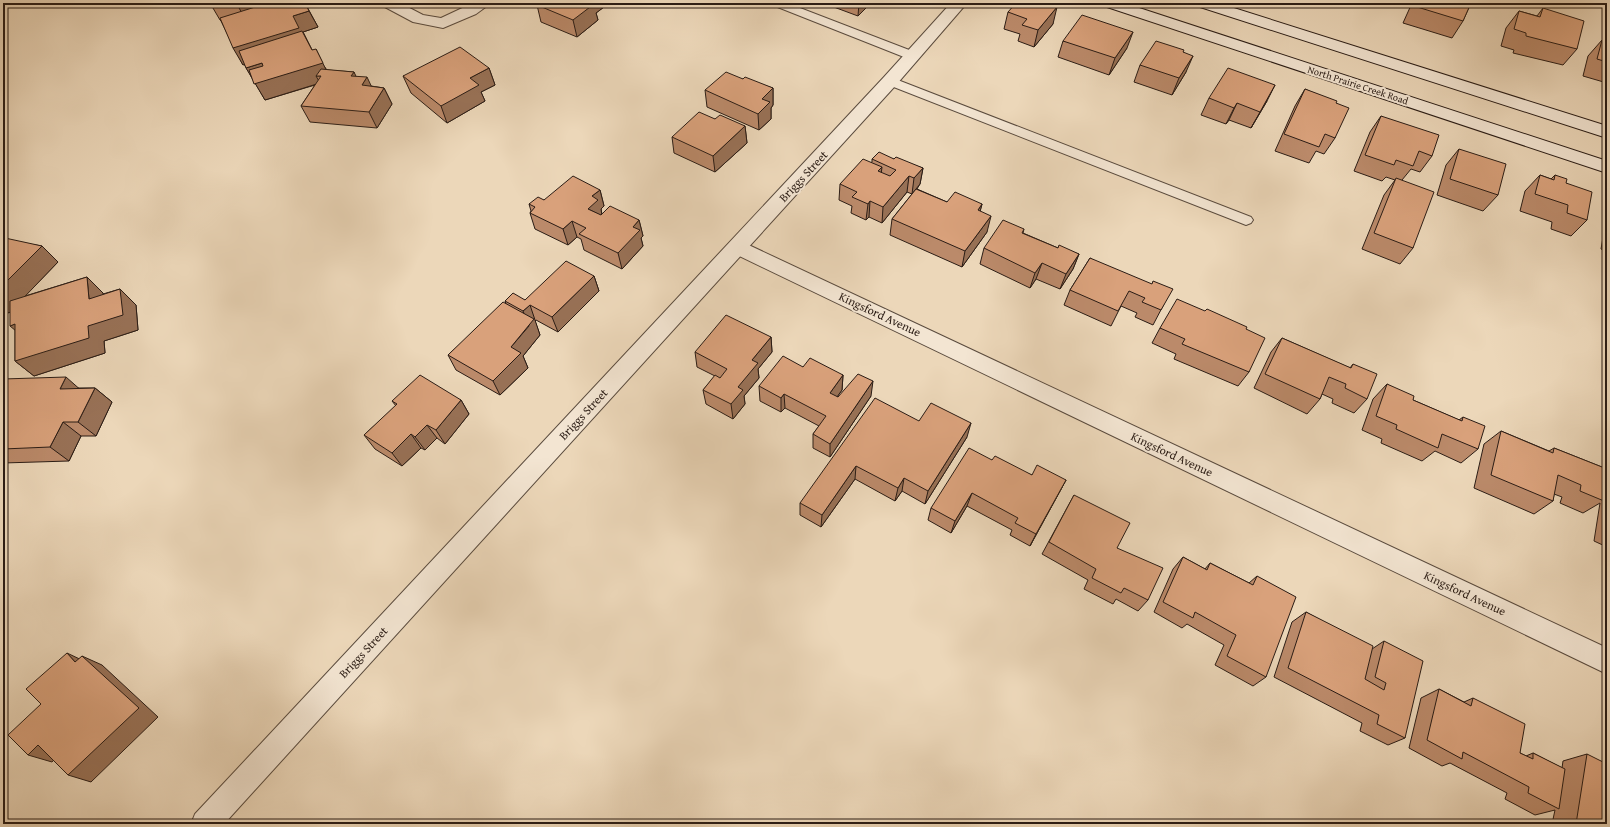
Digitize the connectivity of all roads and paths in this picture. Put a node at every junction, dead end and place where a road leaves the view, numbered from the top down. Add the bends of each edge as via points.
1 (388, 3) edge
2 (483, 3) edge
3 (959, 3) edge
4 (1109, 3) edge
5 (1202, 3) edge
6 (779, 4) dead end
7 (913, 56) junction
8 (890, 82) junction
9 (1607, 132) edge
10 (1607, 167) edge
11 (1246, 220) dead end
12 (738, 247) junction
13 (1607, 661) edge
14 (205, 824) edge

1 - 2 street via 419,19 443,23
3 - 7 street, Briggs Street
4 - 10 street, North Prairie Creek Road
5 - 9 street
6 - 7 lane
7 - 8 street, Briggs Street
8 - 11 lane
8 - 12 street, Briggs Street
12 - 13 street, Kingsford Avenue
12 - 14 street, Briggs Street

